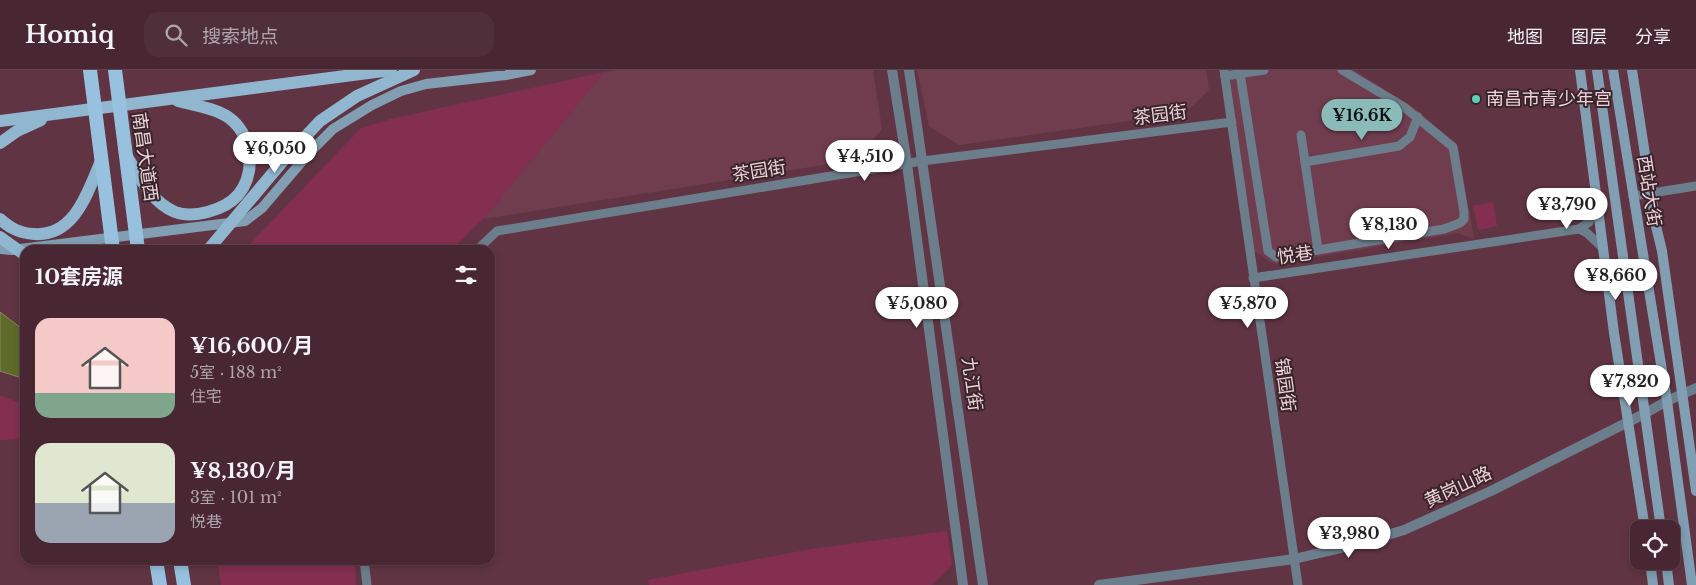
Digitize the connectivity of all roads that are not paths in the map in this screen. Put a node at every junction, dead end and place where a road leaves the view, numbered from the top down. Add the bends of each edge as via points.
1 (90, 70) edge
2 (114, 70) edge
3 (391, 70) edge
4 (414, 70) edge
5 (531, 70) edge
6 (892, 70) edge
7 (909, 70) edge
8 (1264, 70) edge
9 (1342, 70) edge
10 (1580, 70) edge
11 (1597, 70) edge
12 (1613, 70) edge
13 (1632, 70) edge
14 (1225, 73) edge
15 (1240, 74) junction
16 (169, 99) junction
17 (54, 115) junction
18 (1418, 117) junction
19 (0, 121) edge
20 (1232, 122) junction
21 (1301, 135) dead end
22 (0, 143) edge
23 (126, 155) junction
24 (101, 160) junction
25 (922, 161) junction
26 (1305, 162) junction
27 (907, 164) junction
28 (1696, 186) edge
29 (1651, 193) junction
30 (1633, 196) junction
31 (1597, 198) junction
32 (0, 219) edge
33 (1579, 229) junction
34 (0, 237) edge
35 (52, 245) edge
36 (112, 245) edge
37 (137, 245) edge
38 (212, 245) edge
39 (482, 245) edge
40 (1603, 248) junction
41 (0, 249) edge
42 (20, 249) edge
43 (1318, 250) junction
44 (20, 251) edge
45 (1253, 278) junction
46 (1696, 388) edge
47 (1683, 394) junction
48 (1666, 401) junction
49 (1644, 414) junction
50 (1628, 421) junction
51 (1696, 491) edge
52 (1644, 520) edge
53 (1660, 520) edge
54 (1294, 559) junction
55 (157, 565) edge
56 (181, 565) edge
57 (365, 565) edge
58 (1651, 570) edge
59 (1667, 570) edge
60 (160, 585) edge
61 (184, 585) edge
62 (367, 585) edge
63 (963, 585) edge
64 (983, 585) edge
65 (1100, 585) edge
66 (1298, 585) edge
67 (1653, 585) edge
68 (1669, 585) edge
69 (1692, 585) edge

1 - 24 highway, bridge
2 - 23 highway, 南昌大道西, bridge
3 - 16 main road
4 - 38 main road, bridge via 356,96 320,122
5 - 35 main road via 506,76 426,84 400,91 372,105 333,129 262,208 245,221
6 - 27 street, 九江街
7 - 25 street, 九江街
8 - 15 street
9 - 18 street
10 - 31 main road
11 - 49 main road, 西站大街
12 - 30 main road, 西站大街
13 - 29 main road
14 - 15 street
14 - 20 street, 锦园街
15 - 43 street via 1268,251 1276,257
16 - 17 main road
16 - 23 main road via 228,117 241,130 249,146 249,165 245,183 237,196 205,213 175,212 147,189
17 - 19 main road
17 - 22 main road via 17,131
18 - 26 street via 1410,137 1399,146
18 - 43 street via 1453,147 1464,219 1444,229
20 - 25 street, 茶园街
20 - 45 street, 锦园街
21 - 26 street
23 - 37 highway, 南昌大道西, bridge
24 - 32 main road via 78,211 54,232 18,232
24 - 36 highway, bridge
25 - 27 street, 茶园街
25 - 64 street, 九江街
26 - 43 street
27 - 39 street, 茶园街 via 497,230
27 - 63 street, 九江街
28 - 29 street
29 - 30 street
29 - 47 main road
30 - 48 main road, 西站大街
31 - 33 street via 1589,222
31 - 40 main road
33 - 40 street
33 - 45 street, 悦巷
34 - 44 main road, bridge
40 - 50 main road
41 - 42 main road
45 - 54 street, 锦园街
46 - 47 street, 黄岗山路
47 - 48 street, 黄岗山路
47 - 51 main road
48 - 49 street, 黄岗山路
48 - 69 main road, 西站大街
49 - 50 street, 黄岗山路
49 - 53 main road, 西站大街
50 - 52 main road
50 - 54 street, 黄岗山路 via 1490,491 1404,530
54 - 65 street, 黄岗山路
54 - 66 street, 锦园街
55 - 60 highway
56 - 61 highway
57 - 62 street
58 - 67 main road
59 - 68 main road

